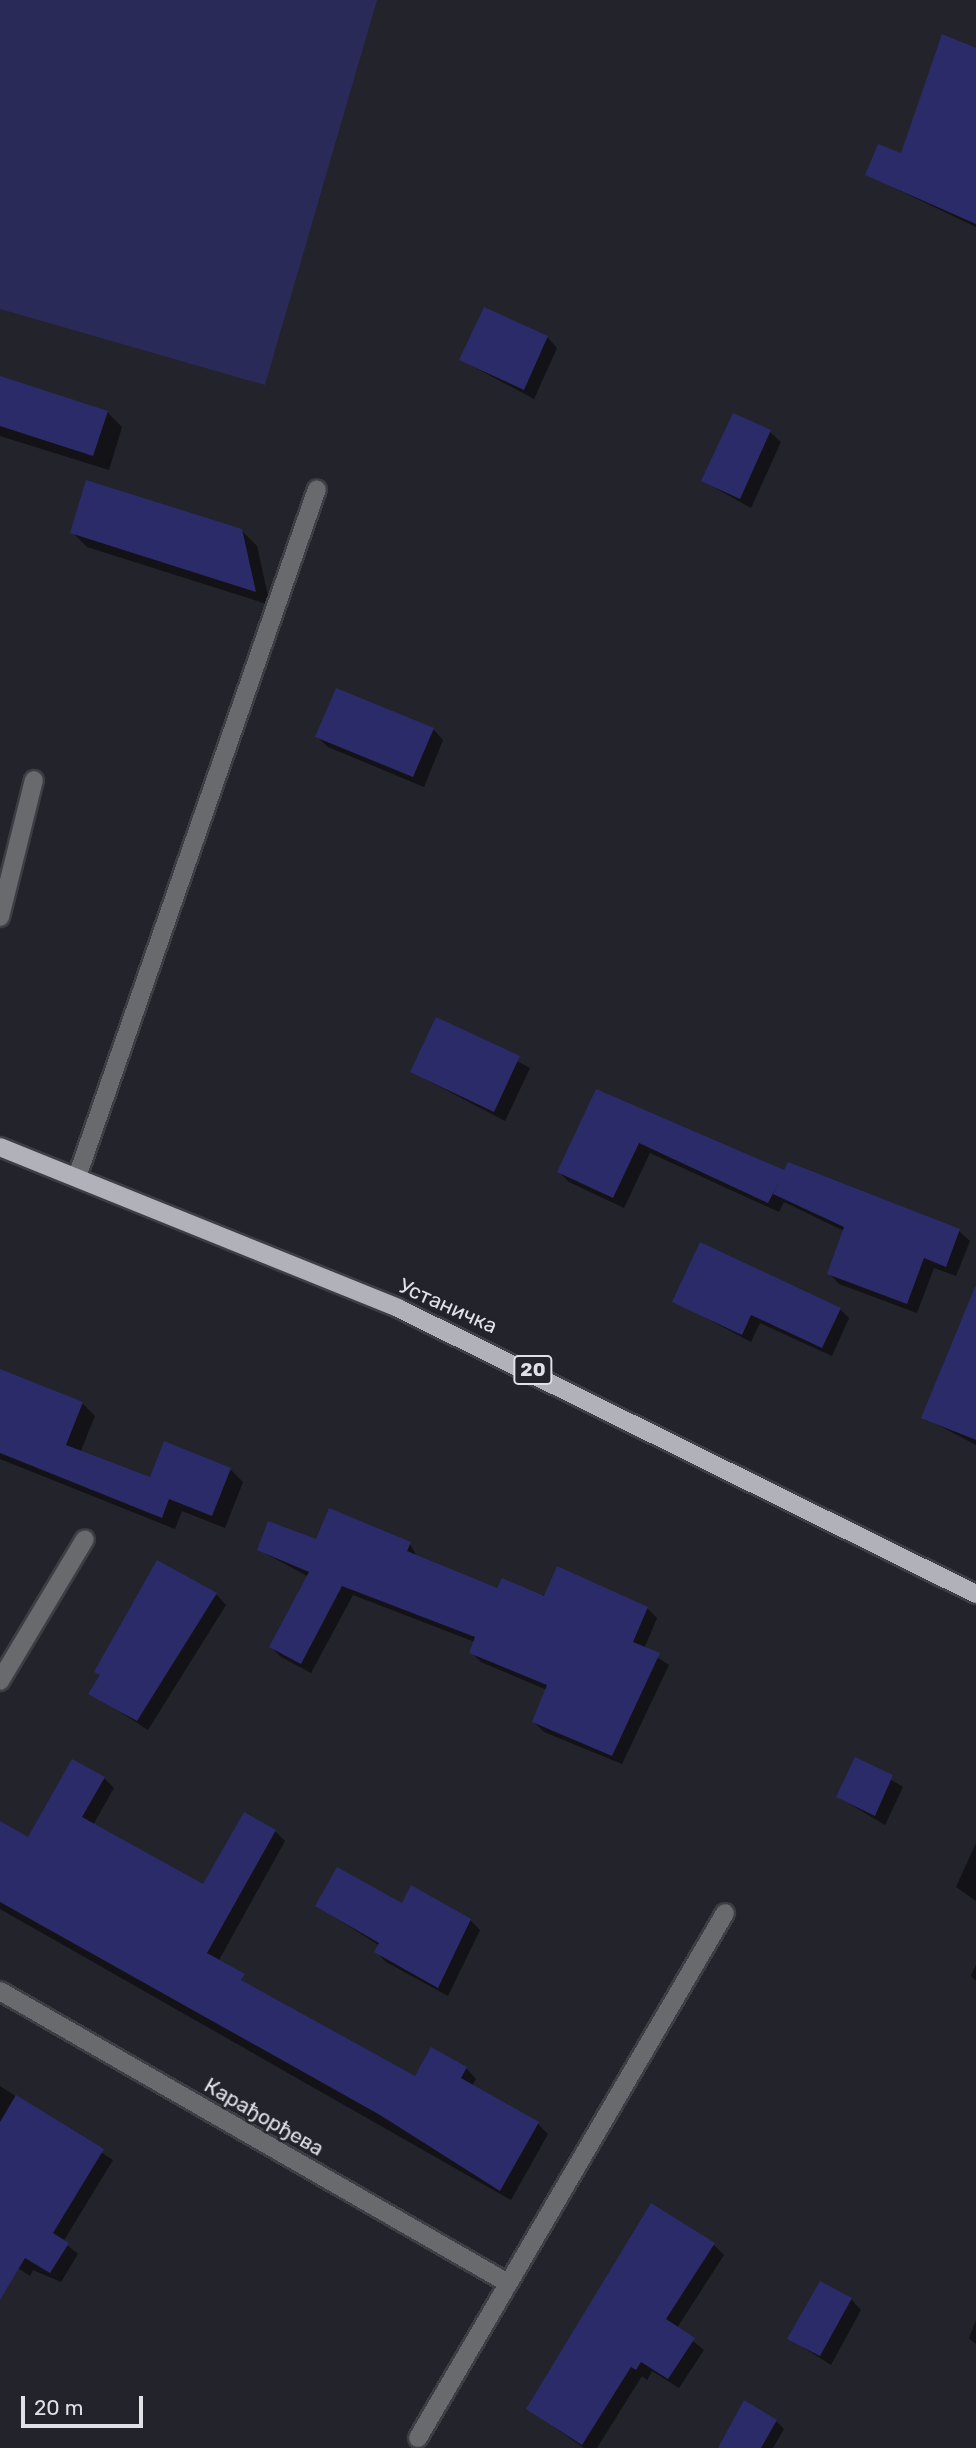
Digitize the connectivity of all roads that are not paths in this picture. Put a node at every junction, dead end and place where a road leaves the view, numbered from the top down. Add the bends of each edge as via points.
1 (317, 489) dead end
2 (34, 780) dead end
3 (0, 917) edge
4 (0, 1147) edge
5 (78, 1174) junction
6 (85, 1539) dead end
7 (976, 1594) edge
8 (0, 1681) edge
9 (725, 1913) dead end
10 (0, 1991) edge
11 (506, 2282) junction
12 (418, 2438) dead end

1 - 5 street
2 - 3 street
4 - 5 main road, Устаничка / 20
5 - 7 main road, Устаничка / 20 via 534,1370
6 - 8 street
9 - 11 street
10 - 11 street, Карађорђева
11 - 12 street

